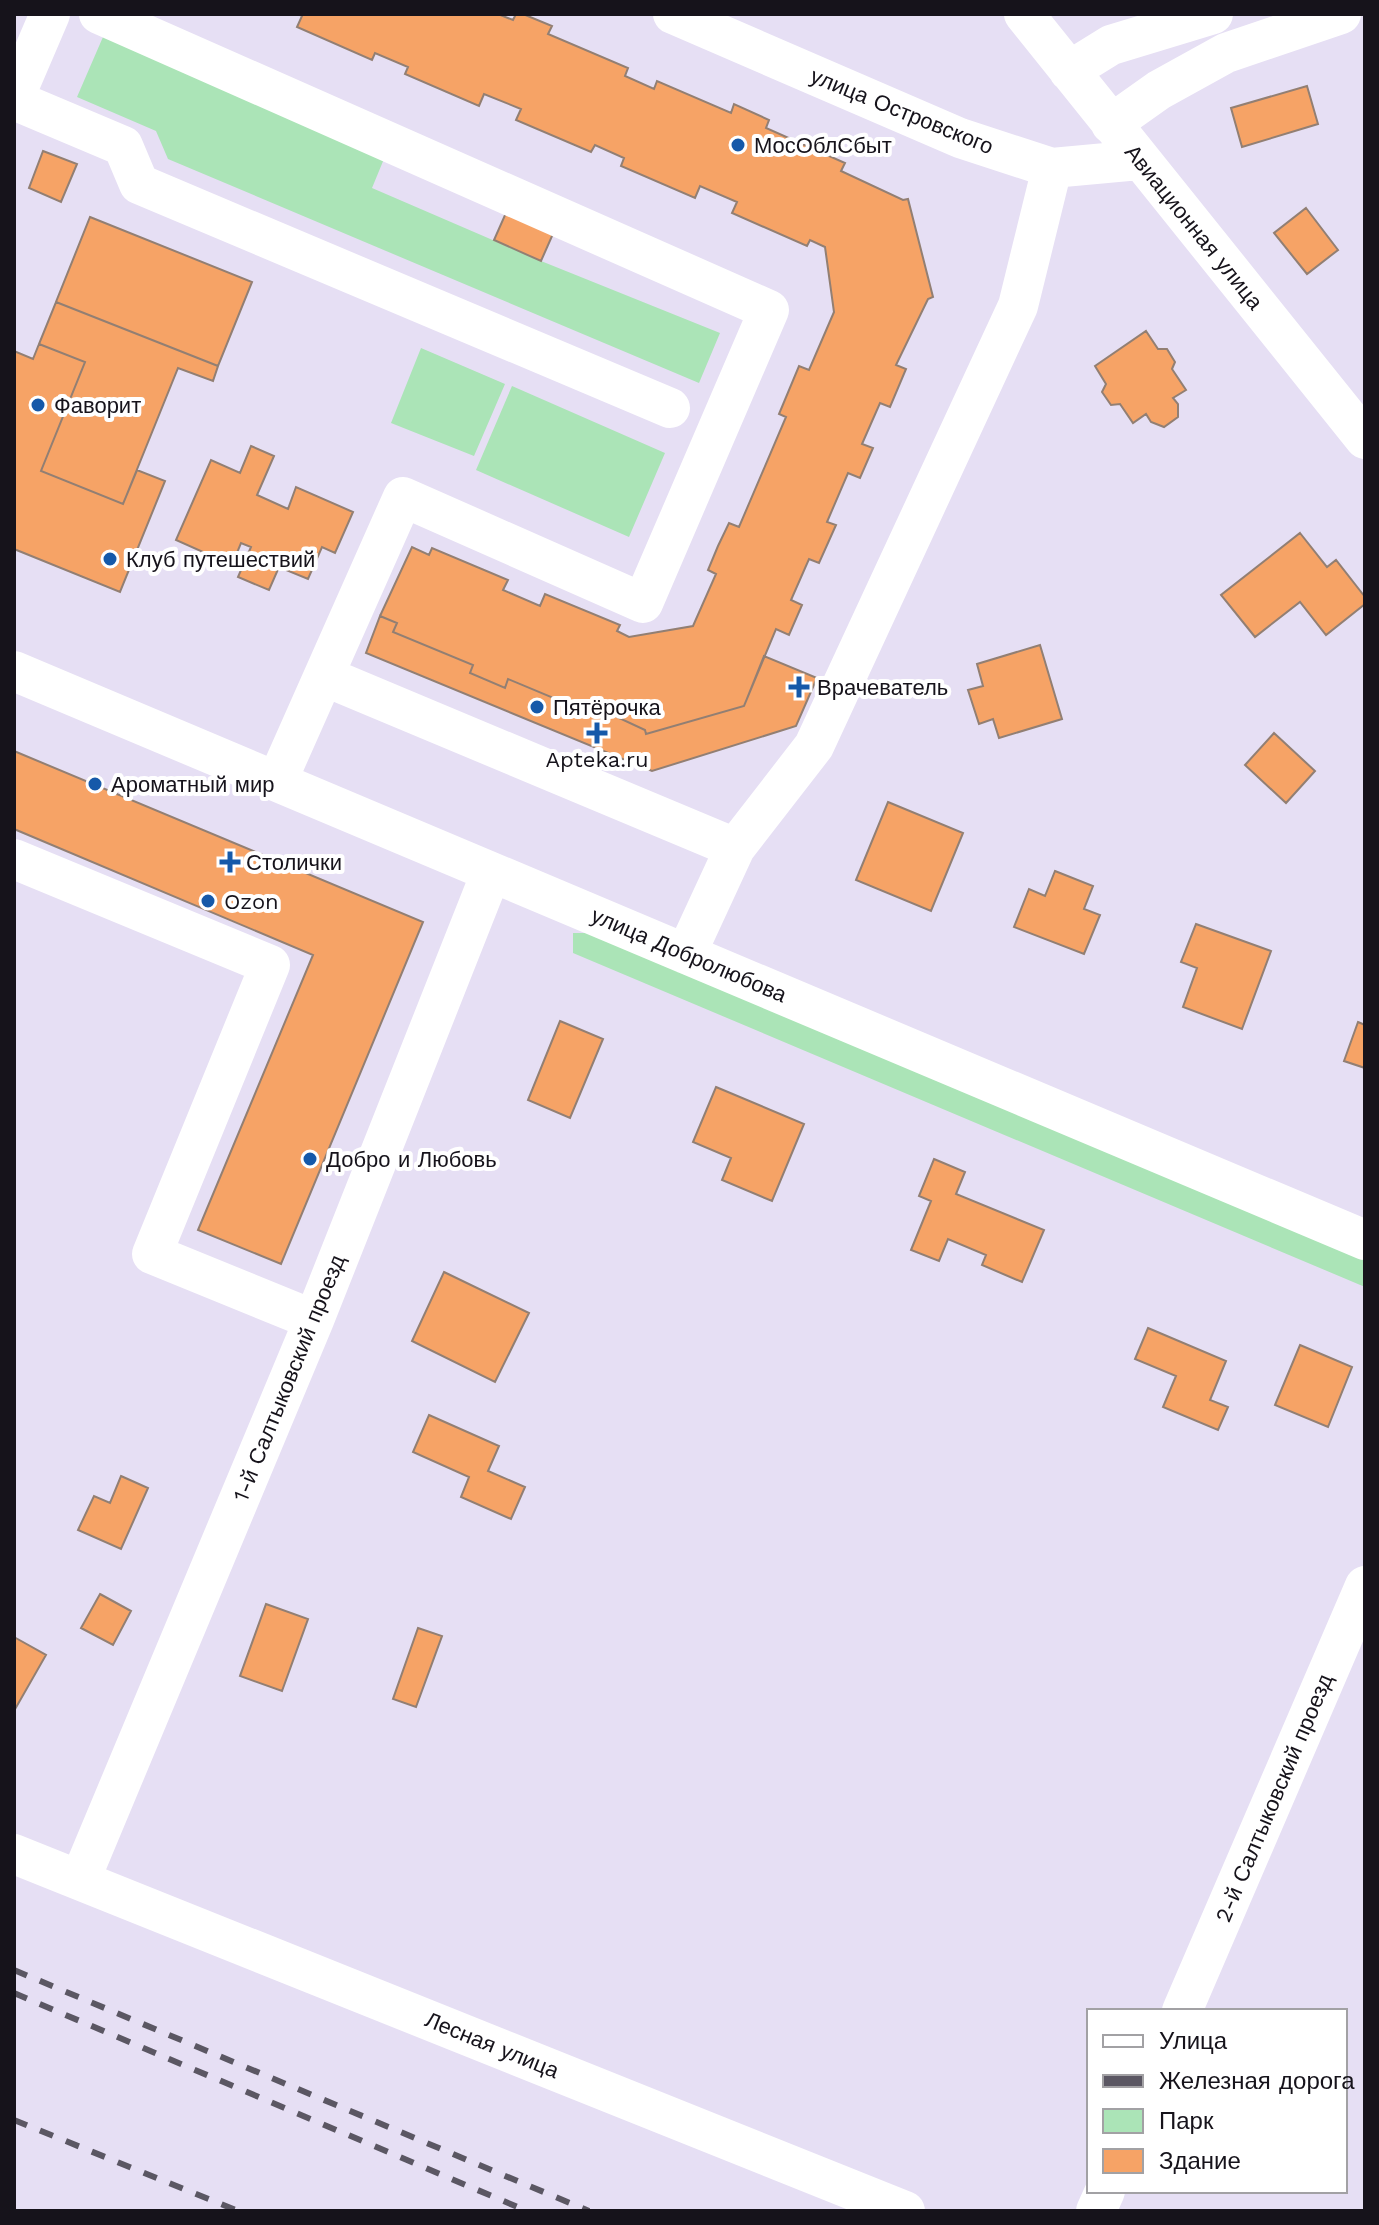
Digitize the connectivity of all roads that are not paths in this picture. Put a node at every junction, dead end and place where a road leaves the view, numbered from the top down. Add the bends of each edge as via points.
1 (50, 14) edge
2 (99, 14) edge
3 (673, 14) edge
4 (1024, 14) edge
5 (1213, 14) edge
6 (1341, 14) edge
7 (1069, 71) junction
8 (14, 99) edge
9 (1111, 124) junction
10 (1139, 160) junction
11 (1052, 168) junction
12 (670, 408) dead end
13 (1365, 439) edge
14 (14, 671) edge
15 (324, 676) junction
16 (277, 781) junction
17 (735, 848) junction
18 (14, 859) edge
19 (491, 873) junction
20 (686, 954) junction
21 (1365, 1240) edge
22 (314, 1320) junction
23 (1365, 1586) edge
24 (14, 1854) edge
25 (80, 1880) junction
26 (1183, 2009) edge
27 (905, 2211) edge

1 - 8 street
2 - 15 street via 769,310 643,603 403,497
3 - 11 street, улица Островского via 960,138
4 - 7 street, Авиационная улица
5 - 7 street via 1111,45
6 - 9 street via 1226,53
7 - 9 street, Авиационная улица
8 - 12 street via 123,146 139,184
9 - 10 street, Авиационная улица
10 - 11 street, улица Островского
10 - 13 street, Авиационная улица
11 - 17 street via 1018,306 814,746
14 - 16 street, улица Добролюбова
15 - 16 street
15 - 17 street
16 - 19 street, улица Добролюбова
17 - 20 street
18 - 22 street via 270,965 152,1254
19 - 20 street, улица Добролюбова
19 - 22 street, 1-й Салтыковский проезд
20 - 21 street, улица Добролюбова
22 - 25 street, 1-й Салтыковский проезд
23 - 26 street, 2-й Салтыковский проезд
24 - 25 street, Лесная улица
25 - 27 street, Лесная улица

